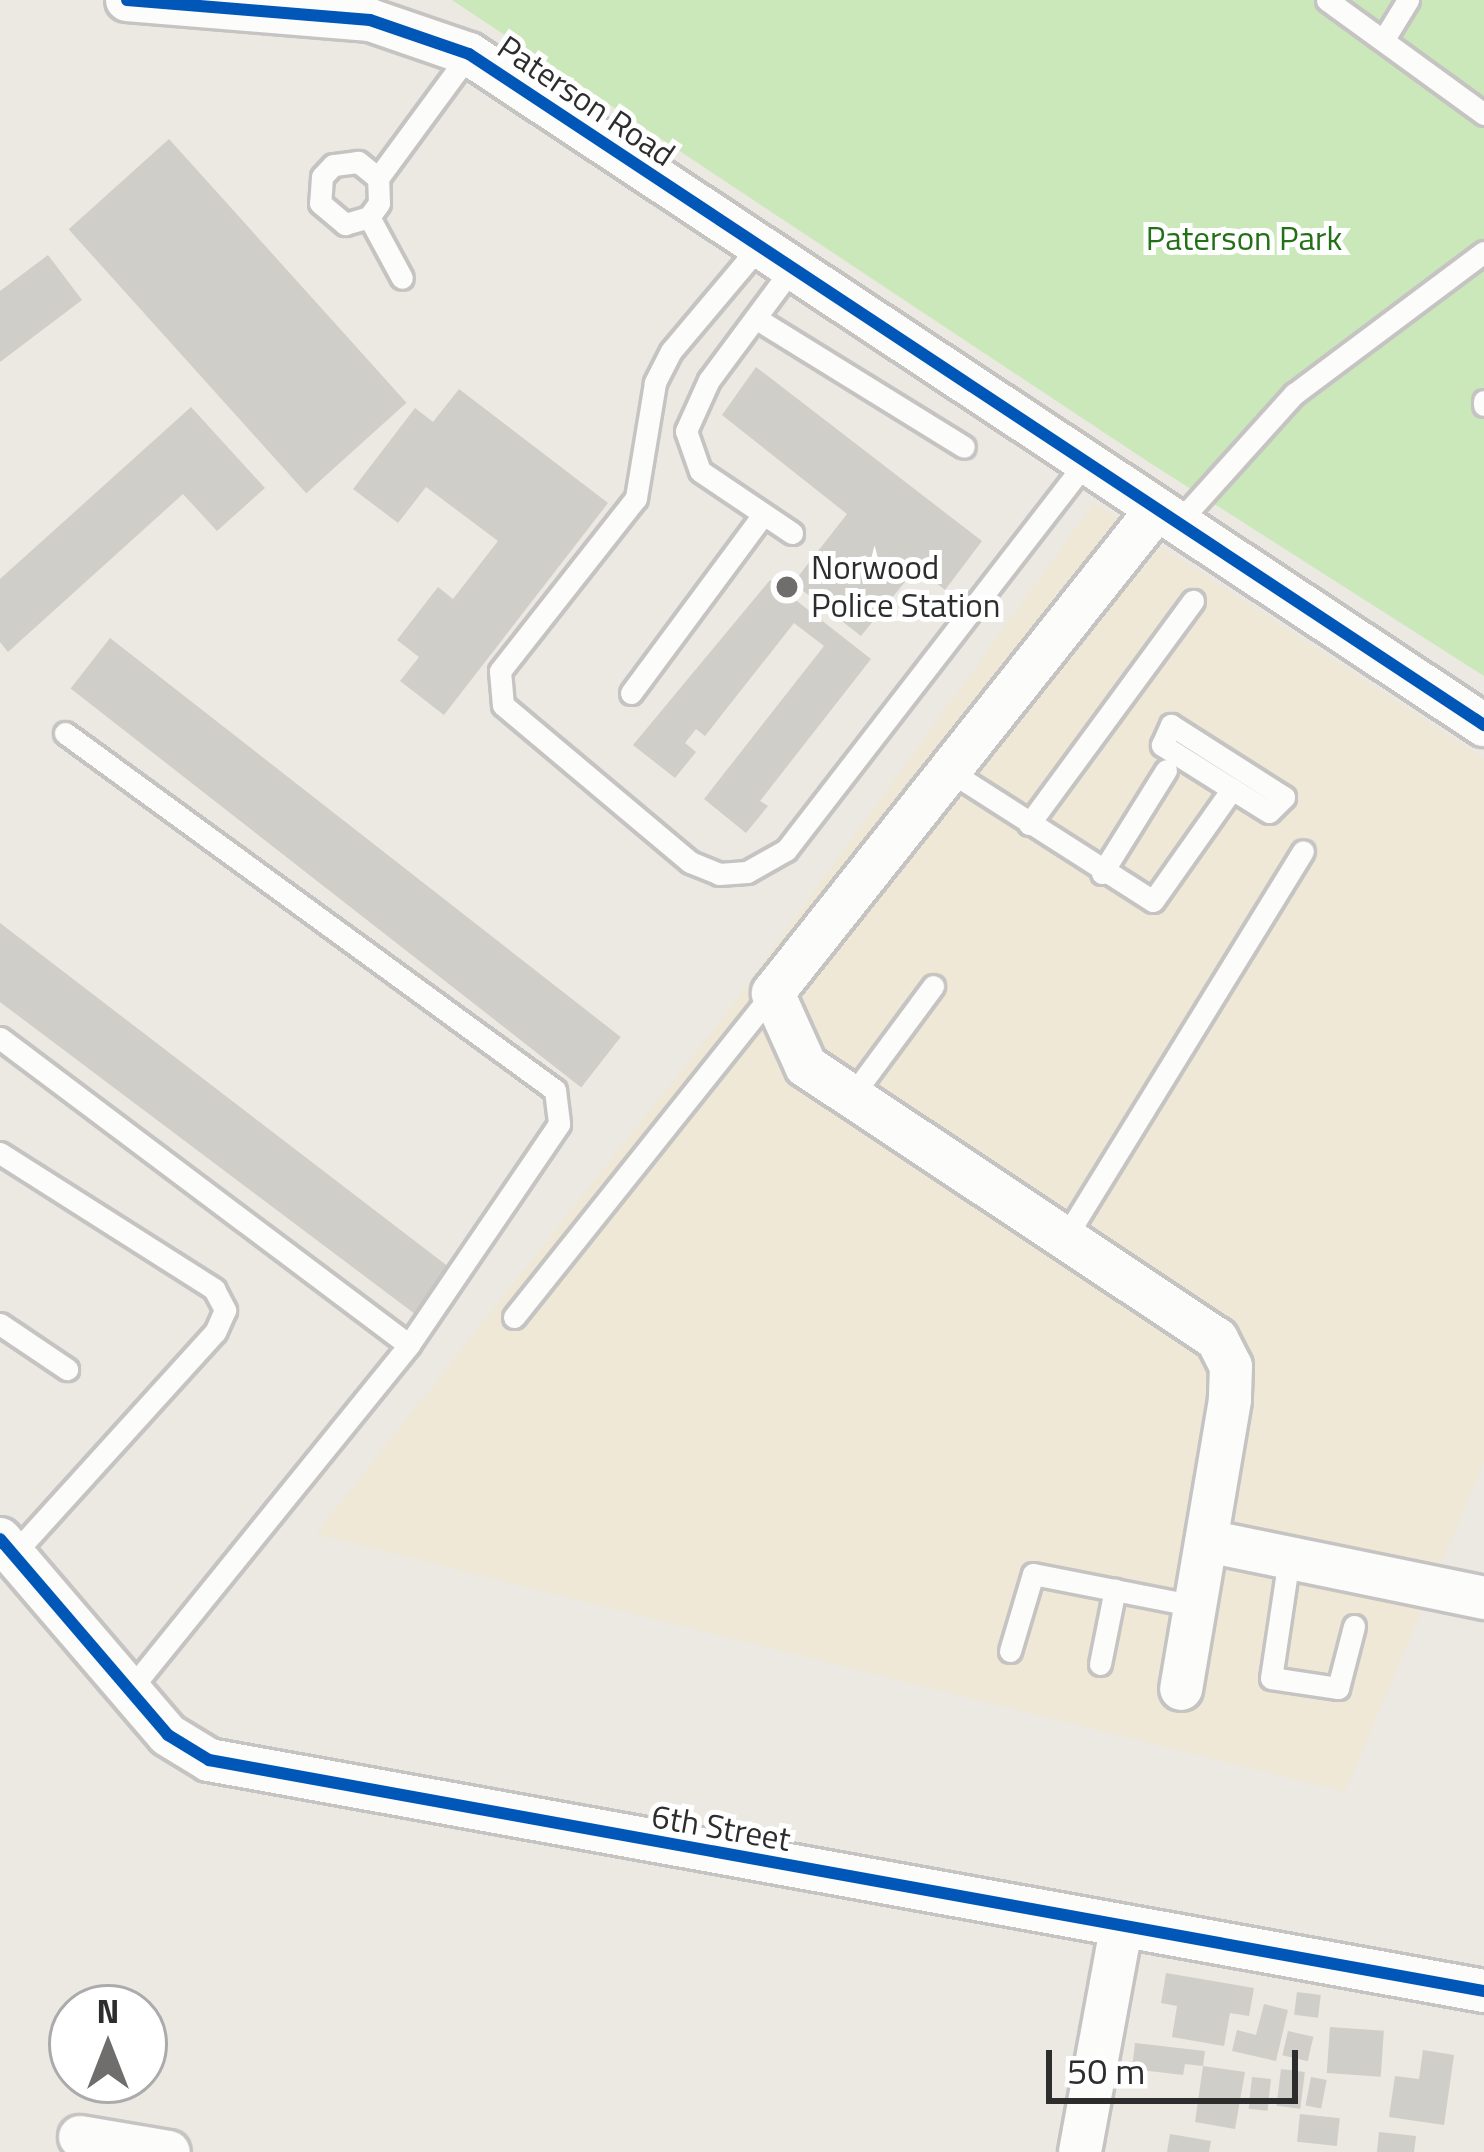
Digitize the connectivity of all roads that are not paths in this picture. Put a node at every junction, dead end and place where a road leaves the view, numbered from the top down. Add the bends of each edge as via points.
1 (127, 0) edge
2 (1327, 0) edge
3 (1408, 0) edge
4 (1384, 38) junction
5 (469, 54) junction
6 (1484, 114) edge
7 (378, 178) junction
8 (369, 217) junction
9 (1484, 252) edge
10 (773, 260) junction
11 (402, 278) dead end
12 (757, 319) junction
13 (964, 447) dead end
14 (1083, 466) junction
15 (760, 517) junction
16 (1164, 520) junction
17 (792, 533) dead end
18 (1193, 602) dead end
19 (631, 693) dead end
20 (1484, 725) edge
21 (65, 733) dead end
22 (948, 770) junction
23 (1166, 770) dead end
24 (1232, 789) junction
25 (1029, 824) junction
26 (1303, 851) dead end
27 (1102, 873) junction
28 (933, 986) dead end
29 (773, 992) junction
30 (0, 1038) edge
31 (851, 1097) junction
32 (0, 1153) edge
33 (1065, 1238) junction
34 (514, 1317) dead end
35 (0, 1324) edge
36 (409, 1345) junction
37 (67, 1369) dead end
38 (1207, 1541) junction
39 (7, 1546) edge
40 (1289, 1558) junction
41 (1115, 1589) junction
42 (1466, 1595) edge
43 (1196, 1606) junction
44 (1354, 1626) dead end
45 (1010, 1651) dead end
46 (1100, 1664) dead end
47 (1181, 1689) dead end
48 (130, 1690) junction
49 (1121, 1929) junction
50 (1484, 1990) edge
51 (80, 2137) dead end
52 (169, 2152) edge
53 (1080, 2152) edge

1 - 5 street, Paterson Road via 370,20
2 - 4 lane
3 - 4 lane
4 - 6 lane
5 - 7 lane
5 - 10 street, Paterson Road
7 - 8 lane via 380,203
7 - 8 lane via 358,162 341,162 319,186 329,217 345,224
8 - 11 lane
9 - 16 lane via 1294,394
10 - 12 lane
10 - 14 street, Paterson Road
10 - 14 lane via 671,351 655,383 636,498 500,671 503,705 690,862 719,874 748,872 786,850
12 - 13 lane
12 - 15 lane via 709,380 686,431 700,472
14 - 16 street, Paterson Road
15 - 17 lane
15 - 19 lane
16 - 20 street, Paterson Road
16 - 22 street
18 - 25 lane
21 - 36 lane via 555,1090 559,1124
22 - 25 lane
22 - 29 street
23 - 27 lane
24 - 24 lane via 1269,812 1284,797 1171,725 1162,745
24 - 27 lane via 1153,901
25 - 27 lane
26 - 33 lane
28 - 31 lane
29 - 31 street via 806,1066
29 - 34 lane
30 - 36 lane
31 - 33 street
32 - 39 lane via 214,1289 225,1310 215,1332
33 - 38 street via 1217,1339 1231,1366
35 - 37 lane
36 - 48 lane
38 - 40 street
38 - 43 street
39 - 48 street
40 - 42 street
40 - 44 lane via 1270,1678 1337,1688
41 - 43 lane
41 - 45 lane via 1034,1574
41 - 46 lane
43 - 47 street
48 - 49 street, 6th Street via 168,1735 209,1760 255,1772
49 - 50 street, 6th Street
49 - 53 street
51 - 52 street

